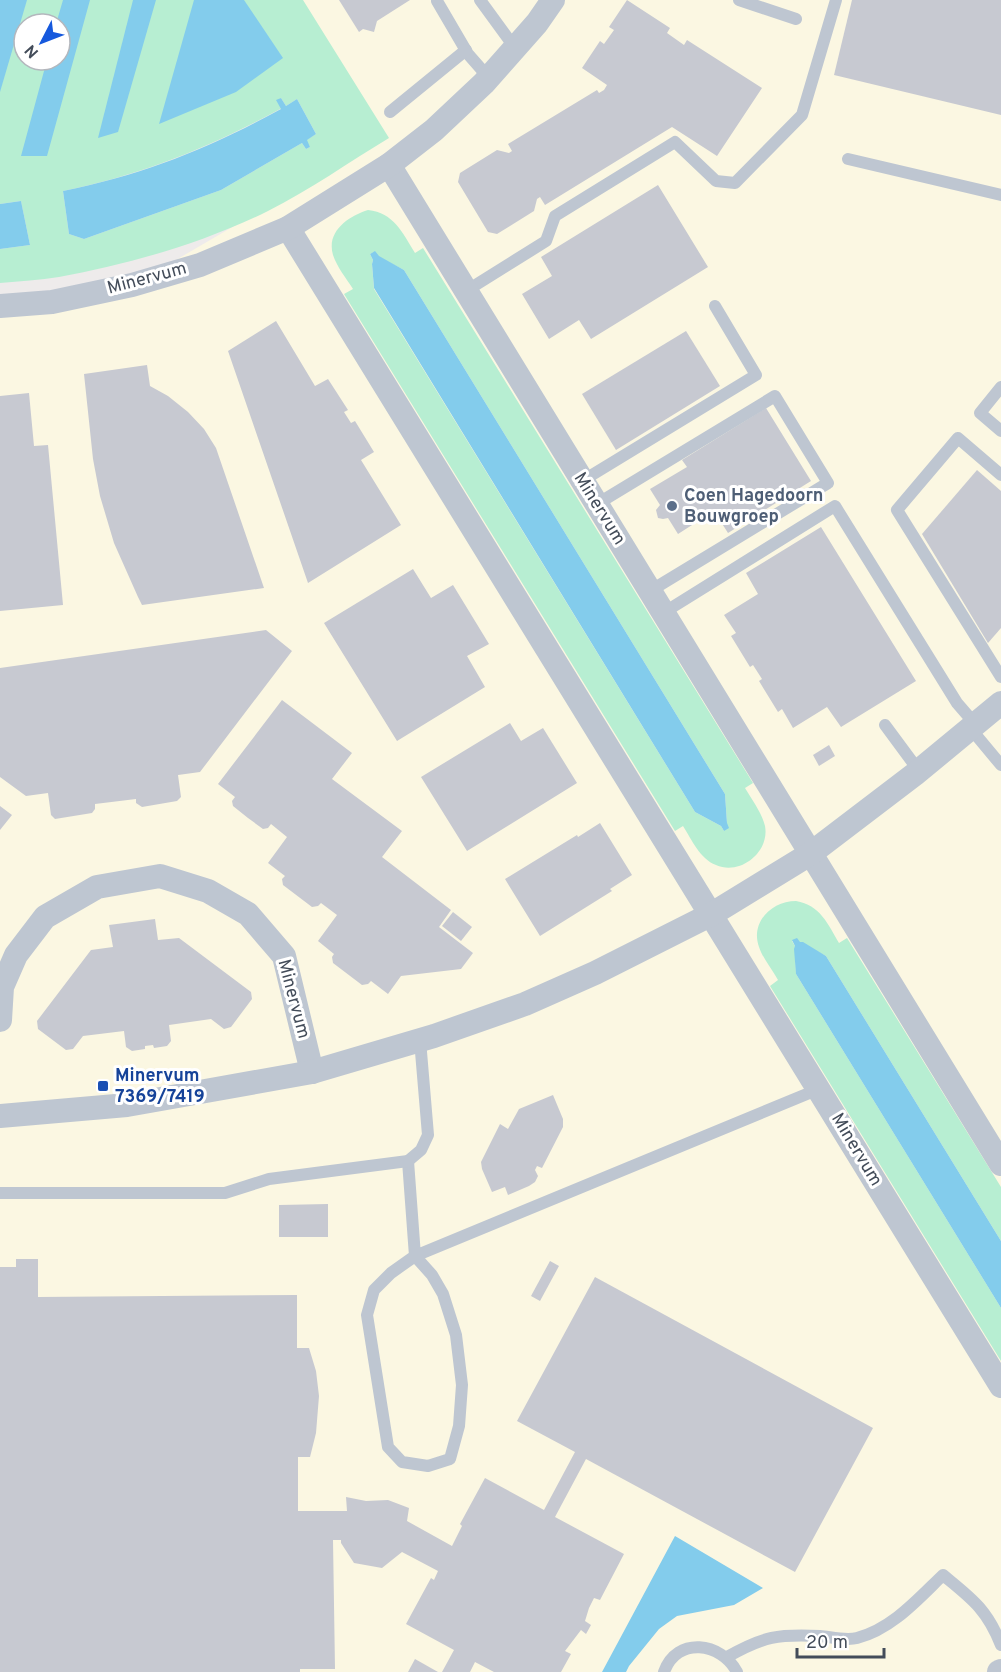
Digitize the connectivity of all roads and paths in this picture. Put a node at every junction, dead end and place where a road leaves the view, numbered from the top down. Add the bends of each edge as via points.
1 (480, 0) edge
2 (553, 0) edge
3 (739, 0) edge
4 (836, 0) edge
5 (437, 1) edge
6 (796, 19) dead end
7 (515, 48) junction
8 (466, 50) junction
9 (489, 78) junction
10 (390, 112) dead end
11 (848, 159) dead end
12 (389, 165) junction
13 (1001, 195) edge
14 (288, 228) junction
15 (466, 291) junction
16 (0, 306) edge
17 (714, 306) dead end
18 (1001, 387) edge
19 (1001, 431) edge
20 (1001, 475) edge
21 (582, 481) junction
22 (597, 504) junction
23 (650, 591) junction
24 (663, 613) junction
25 (1001, 677) edge
26 (1001, 703) edge
27 (885, 725) dead end
28 (974, 727) junction
29 (1001, 765) edge
30 (919, 771) junction
31 (810, 854) junction
32 (712, 914) junction
33 (0, 1020) edge
34 (420, 1040) junction
35 (312, 1072) junction
36 (819, 1089) junction
37 (0, 1116) edge
38 (408, 1161) junction
39 (1001, 1164) edge
40 (0, 1193) edge
41 (415, 1256) junction
42 (1001, 1386) edge
43 (1001, 1645) edge
44 (727, 1657) junction
45 (664, 1672) edge
46 (737, 1672) edge

1 - 7 lane
2 - 7 street, Minervum
3 - 6 lane
4 - 15 lane via 802,116 735,183 716,181 675,142 555,216 546,241
5 - 8 lane
7 - 9 street, Minervum
8 - 9 lane
8 - 10 lane
9 - 12 street, Minervum via 434,130
11 - 13 lane
12 - 14 street, Minervum
12 - 15 street, Minervum
14 - 16 street, Minervum via 200,264 132,285 52,302
14 - 32 street, Minervum
15 - 21 street, Minervum
17 - 21 lane via 756,375
18 - 19 lane via 980,413
20 - 25 lane via 957,438 897,510
21 - 22 street, Minervum
22 - 23 street, Minervum
22 - 23 lane via 775,396 828,483
23 - 24 street, Minervum
24 - 28 lane via 835,506
24 - 31 street, Minervum
26 - 28 street
27 - 30 lane
28 - 29 lane
28 - 30 street
30 - 31 street
31 - 32 street
31 - 39 street, Minervum
32 - 34 street via 525,1004
32 - 36 street, Minervum
33 - 35 street, Minervum via 2,987 16,955 45,917 97,887 160,876 208,891 248,914 284,956
34 - 35 street
34 - 38 lane via 428,1135 422,1150
35 - 37 street via 127,1105
36 - 41 lane
36 - 42 street, Minervum
38 - 40 lane via 269,1179 225,1193
38 - 41 lane
41 - 41 lane via 374,1290 367,1316 388,1447 402,1462 428,1466 450,1459 459,1426 462,1385 456,1335 443,1294
43 - 44 lane via 991,1621 943,1575 902,1614 855,1639 786,1634 753,1642
44 - 45 lane via 702,1647 685,1650 673,1658
44 - 46 lane

